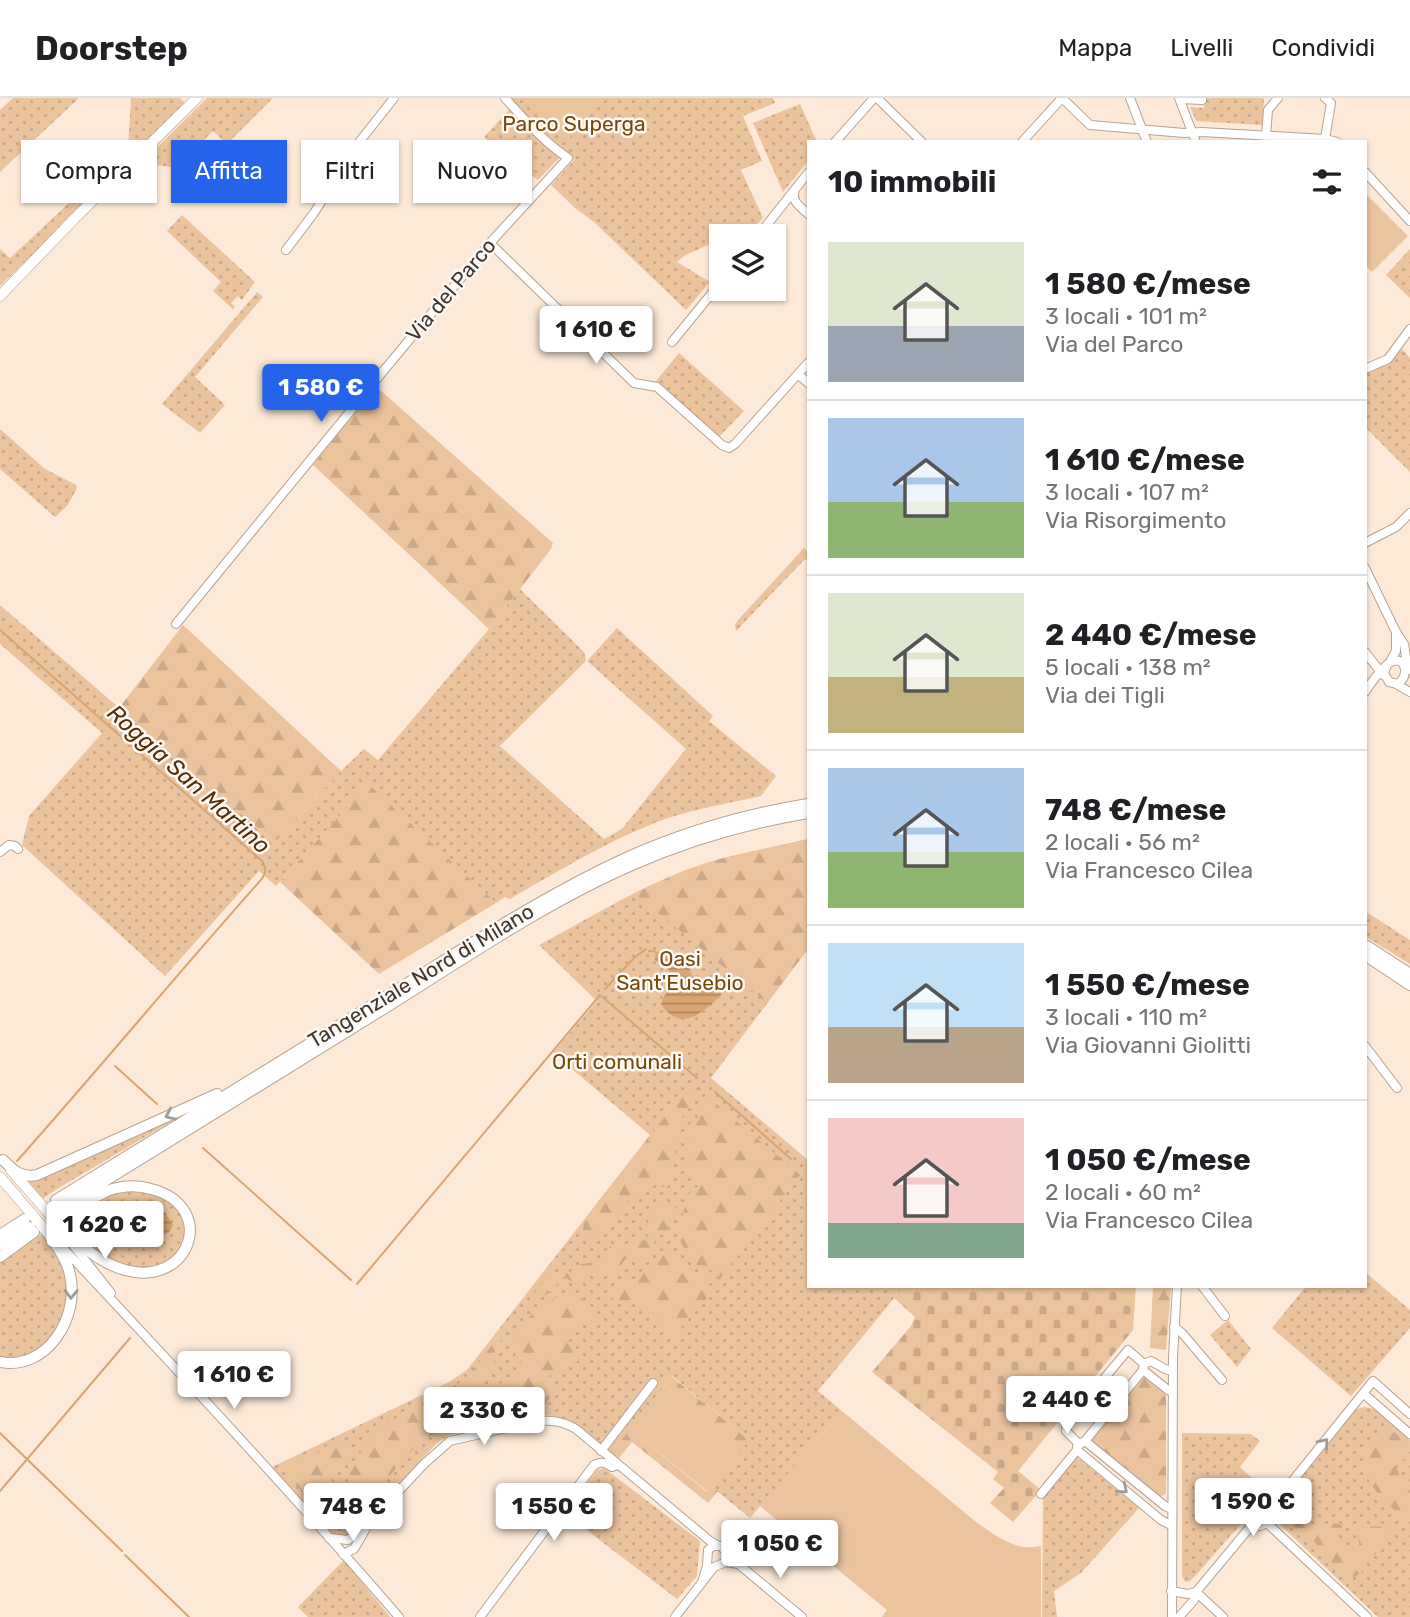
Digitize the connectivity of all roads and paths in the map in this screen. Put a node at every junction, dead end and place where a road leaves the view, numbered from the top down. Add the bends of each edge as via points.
1 (197, 98) edge
2 (394, 98) edge
3 (505, 98) edge
4 (876, 98) edge
5 (1062, 98) edge
6 (1130, 98) edge
7 (1202, 98) edge
8 (1278, 98) edge
9 (1325, 98) edge
10 (1180, 99) edge
11 (1142, 130) junction
12 (1193, 133) junction
13 (1266, 136) junction
14 (1325, 139) junction
15 (837, 140) edge
16 (920, 140) edge
17 (1024, 140) edge
18 (1146, 140) edge
19 (1195, 140) edge
20 (1329, 140) edge
21 (807, 174) edge
22 (1367, 174) edge
23 (795, 190) junction
24 (807, 213) edge
25 (1410, 221) edge
26 (768, 224) edge
27 (490, 243) junction
28 (286, 250) dead end
29 (0, 296) edge
30 (709, 297) edge
31 (1410, 328) edge
32 (672, 342) dead end
33 (807, 364) edge
34 (1367, 368) edge
35 (799, 374) junction
36 (807, 382) edge
37 (1409, 515) edge
38 (1367, 542) edge
39 (1367, 572) edge
40 (176, 624) dead end
41 (1396, 632) junction
42 (1408, 648) edge
43 (1367, 654) edge
44 (1385, 667) junction
45 (1408, 672) edge
46 (1392, 683) junction
47 (1367, 686) edge
48 (1367, 687) edge
49 (1410, 692) edge
50 (807, 804) edge
51 (807, 813) edge
52 (18, 849) dead end
53 (0, 852) edge
54 (1367, 951) edge
55 (1367, 951) edge
56 (1410, 974) edge
57 (1410, 985) edge
58 (359, 1013) junction
59 (1367, 1049) edge
60 (1397, 1088) dead end
61 (1, 1158) edge
62 (0, 1177) edge
63 (78, 1197) junction
64 (59, 1225) junction
65 (30, 1226) junction
66 (47, 1232) junction
67 (0, 1235) edge
68 (0, 1245) edge
69 (0, 1257) edge
70 (1177, 1288) edge
71 (1203, 1288) edge
72 (127, 1315) junction
73 (1225, 1317) dead end
74 (1174, 1327) junction
75 (0, 1362) edge
76 (1143, 1367) junction
77 (1173, 1371) junction
78 (1222, 1380) dead end
79 (653, 1382) dead end
80 (1173, 1392) junction
81 (1364, 1394) junction
82 (1410, 1414) edge
83 (1410, 1434) edge
84 (1080, 1445) junction
85 (601, 1451) junction
86 (618, 1465) junction
87 (1041, 1494) dead end
88 (1172, 1509) junction
89 (1262, 1521) junction
90 (368, 1524) junction
91 (1171, 1525) junction
92 (702, 1533) junction
93 (329, 1538) junction
94 (348, 1540) junction
95 (717, 1545) junction
96 (354, 1549) junction
97 (726, 1552) junction
98 (342, 1553) junction
99 (707, 1554) junction
100 (720, 1564) junction
101 (740, 1565) junction
102 (365, 1579) junction
103 (704, 1579) junction
104 (1171, 1591) junction
105 (1196, 1592) junction
106 (398, 1617) edge
107 (480, 1617) edge
108 (675, 1617) edge
109 (802, 1617) edge
110 (1172, 1617) edge
111 (1179, 1617) edge
112 (1223, 1617) edge
113 (1367, 1617) edge

1 - 29 main road
2 - 28 street
3 - 27 street, Via del Parco via 568,158
4 - 15 street
4 - 16 street
5 - 11 street via 1090,125
5 - 17 street
6 - 11 street
7 - 10 street
8 - 13 street via 1268,110
9 - 14 street via 1331,103
10 - 12 street
11 - 12 street
11 - 18 street
12 - 13 street
12 - 19 street
13 - 14 street
14 - 20 street
21 - 23 street
22 - 25 street
23 - 24 street via 795,201
23 - 26 street
27 - 35 street via 634,383 657,387 729,448
27 - 40 street, Via del Parco
30 - 32 street
31 - 34 street via 1388,359
33 - 35 street
35 - 36 street
37 - 38 street
39 - 41 street
41 - 42 street
41 - 44 street via 1396,651
42 - 45 street
43 - 44 street
44 - 45 street via 1399,661
44 - 46 street
44 - 47 street
45 - 46 street via 1405,680
46 - 48 street
46 - 49 street
50 - 58 highway, Tangenziale Nord di Milano via 705,828 586,877
51 - 63 highway, Tangenziale Nord di Milano via 702,838 582,890
52 - 53 street via 9,845
54 - 56 highway
55 - 57 highway
58 -> 61 highway via 221,1091 45,1173 20,1175
58 - 63 highway, Tangenziale Nord di Milano via 58,1204
59 - 60 street
61 - 64 main road
62 - 66 main road
63 - 64 highway via 93,1198 133,1186 163,1193 177,1201 187,1216 190,1233 186,1249 159,1271 125,1270 95,1256
64 - 72 street
65 - 67 highway
65 - 68 highway
65 - 69 highway
66 - 72 street
66 -> 75 highway via 70,1274 69,1316 54,1341 39,1354 22,1362
70 - 74 street
71 - 73 street
72 - 93 street
74 - 77 street
74 - 78 street
76 - 77 street via 1151,1361
76 - 80 street
76 - 84 street
76 - 84 street via 1128,1350 1067,1423 1066,1431
77 - 80 street
79 - 85 street
80 - 88 street
81 - 82 street via 1373,1381
81 - 83 street
89 -> 81 street
84 - 87 street
84 - 88 street
84 -> 91 street
85 - 86 street
85 - 90 street via 567,1424 551,1420 456,1439 440,1449
86 - 92 street
86 - 107 street via 600,1462 591,1468
88 - 91 street
89 - 105 street
89 - 113 street
90 - 94 street
90 - 96 street
91 - 104 street
92 - 95 street
92 - 99 street
93 - 94 street
93 - 98 street
94 - 98 street
95 - 97 street
95 - 99 street
96 - 98 street
96 - 102 street
97 - 100 street
97 - 101 street
98 - 102 street
99 - 100 street via 710,1563
99 - 103 street
100 - 101 street
100 - 103 street
101 - 109 street
102 - 106 street
103 - 108 street
104 - 105 street
104 - 110 street
105 - 111 street
105 - 112 street

